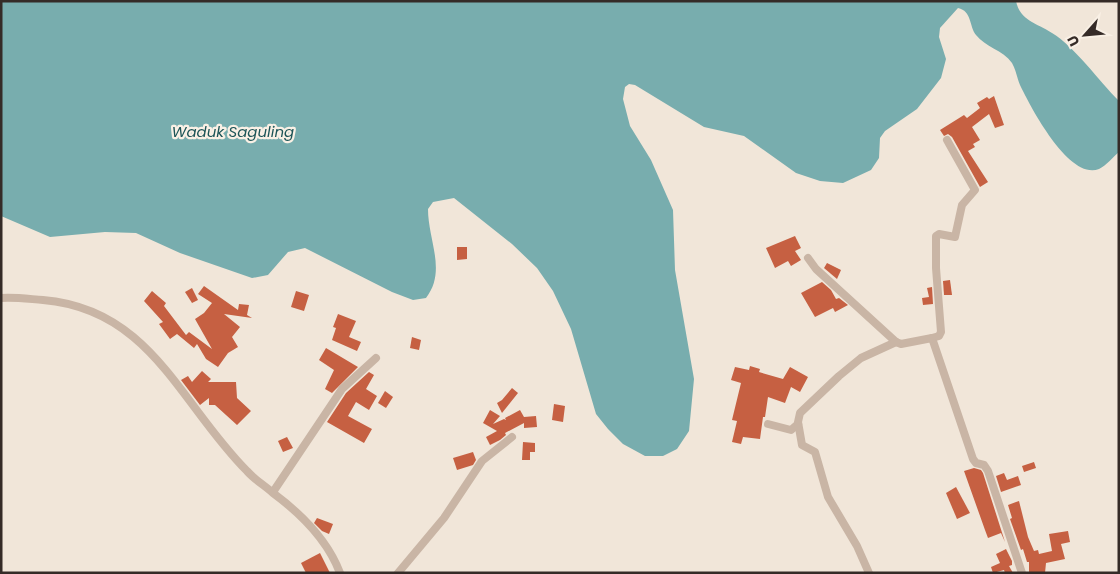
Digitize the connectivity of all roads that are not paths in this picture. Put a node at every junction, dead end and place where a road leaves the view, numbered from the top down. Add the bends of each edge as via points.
1 (947, 140) dead end
2 (808, 258) dead end
3 (1, 298) edge
4 (932, 338) junction
5 (896, 342) junction
6 (376, 358) dead end
7 (768, 424) dead end
8 (798, 424) junction
9 (512, 437) dead end
10 (273, 492) junction
11 (340, 573) edge
12 (398, 573) edge
13 (869, 573) edge
14 (1022, 573) edge

1 - 4 street via 975,190 962,205 955,237 936,236 941,332
2 - 5 street via 820,273
3 - 10 street via 78,306 125,328 159,361 246,471
4 - 5 street via 901,344
4 - 14 street via 973,459 988,471
5 - 8 street via 850,366 800,413
6 - 10 street via 342,389
7 - 8 street via 793,430
8 - 13 street via 802,445 815,452 828,497
9 - 12 street via 482,460 444,518
10 - 11 street via 327,547

